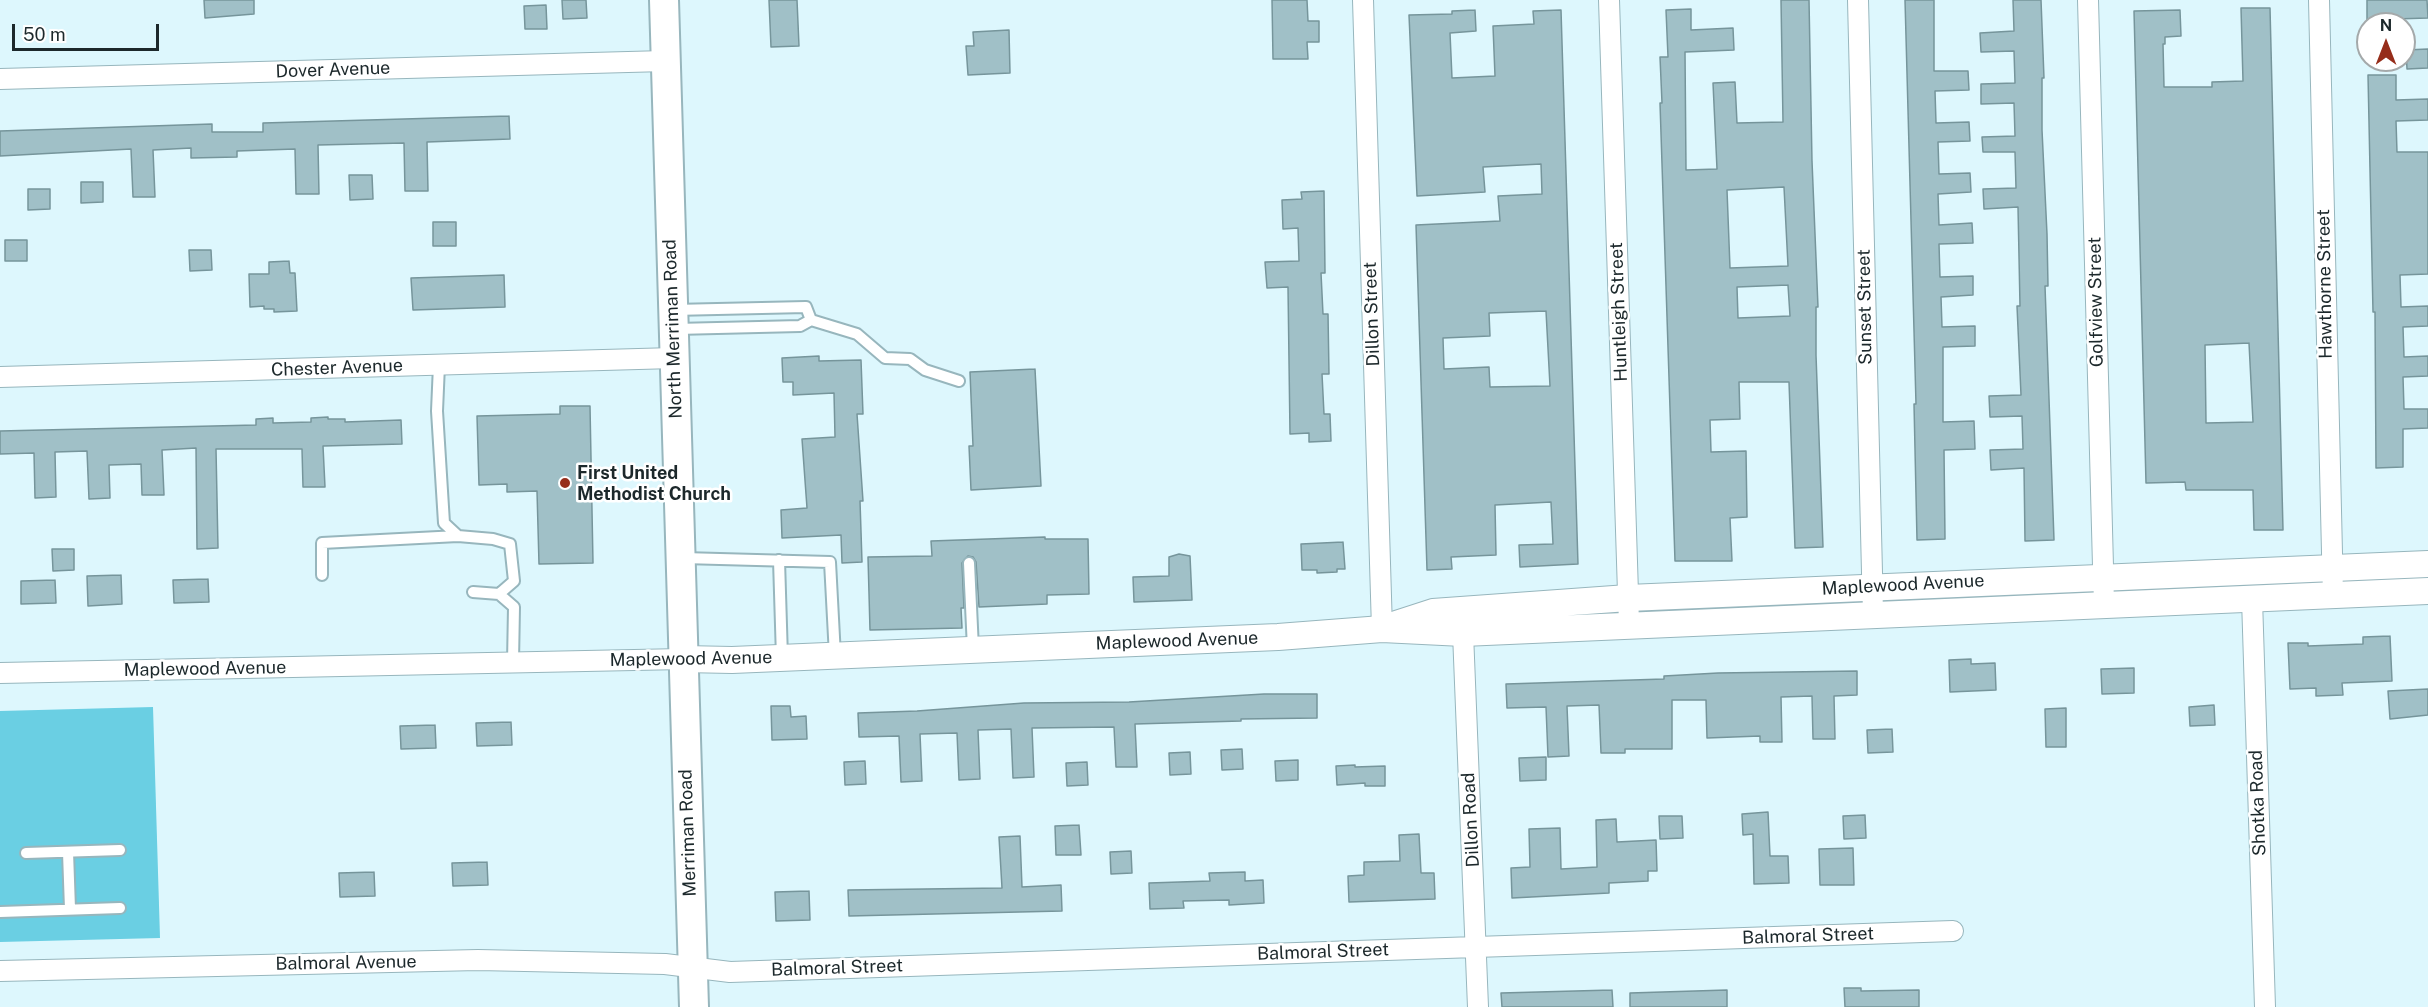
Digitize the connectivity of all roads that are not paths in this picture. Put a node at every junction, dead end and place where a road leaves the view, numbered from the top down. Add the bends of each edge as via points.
1 (664, 0) edge
2 (1363, 0) edge
3 (1609, 0) edge
4 (1858, 0) edge
5 (2088, 0) edge
6 (2319, 0) edge
7 (665, 61) junction
8 (0, 79) edge
9 (673, 319) junction
10 (811, 320) junction
11 (674, 358) junction
12 (440, 365) junction
13 (0, 377) edge
14 (959, 381) dead end
15 (458, 536) junction
16 (680, 558) junction
17 (779, 560) junction
18 (969, 563) dead end
19 (2428, 564) edge
20 (2332, 568) junction
21 (322, 575) dead end
22 (2103, 576) junction
23 (1872, 586) junction
24 (2428, 591) edge
25 (473, 592) dead end
26 (499, 594) junction
27 (2333, 595) junction
28 (1628, 598) junction
29 (2252, 599) junction
30 (2104, 604) junction
31 (1873, 613) junction
32 (1629, 624) junction
33 (1382, 629) junction
34 (1463, 633) junction
35 (973, 650) junction
36 (835, 656) junction
37 (782, 658) junction
38 (682, 659) junction
39 (513, 662) junction
40 (0, 673) edge
41 (120, 850) dead end
42 (68, 852) junction
43 (26, 853) dead end
44 (120, 908) dead end
45 (70, 909) junction
46 (0, 912) edge
47 (1953, 931) dead end
48 (1476, 947) junction
49 (693, 969) junction
50 (0, 971) edge
51 (694, 1007) edge
52 (1478, 1007) edge
53 (2265, 1007) edge

1 - 7 main road, North Merriman Road
2 - 33 street, Dillon Street
3 - 28 street, Huntleigh Street
4 - 23 street, Sunset Street
5 - 22 street, Golfview Street
6 - 20 street, Hawthorne Street
7 - 8 street, Dover Avenue
7 - 9 main road, North Merriman Road
9 - 10 lane via 800,326
9 - 10 lane via 806,307
9 - 11 main road, North Merriman Road
10 - 14 lane via 857,333 885,358 909,359 925,370
11 - 12 street, Chester Avenue
11 - 16 main road, North Merriman Road
12 - 13 street, Chester Avenue
12 - 15 lane via 437,411 444,523
15 - 21 lane via 322,543
15 - 26 lane via 510,544 514,581
16 - 17 lane
16 - 38 main road, North Merriman Road
17 - 36 lane via 830,562
17 - 37 lane
18 - 35 lane
19 - 20 street, Maplewood Avenue
20 - 22 street, Maplewood Avenue
20 - 27 street, Hawthorne Street
22 - 23 street, Maplewood Avenue
22 - 30 street, Golfview Street
23 - 28 street, Maplewood Avenue
23 - 31 street, Sunset Street
24 - 27 street, Maplewood Avenue
25 - 26 lane
26 - 39 lane via 514,607
27 - 29 street, Maplewood Avenue
28 - 32 street, Huntleigh Street
28 - 33 street, Maplewood Avenue via 1433,612
29 - 30 street, Maplewood Avenue
29 - 53 street, Shotka Road
30 - 31 street, Maplewood Avenue
31 - 32 street, Maplewood Avenue
32 - 34 street, Maplewood Avenue
33 - 34 street, Maplewood Avenue
33 - 35 street, Maplewood Avenue
34 - 48 street, Dillon Road
35 - 36 street, Maplewood Avenue
36 - 37 street, Maplewood Avenue
37 - 38 street, Maplewood Avenue
38 - 39 street, Maplewood Avenue
38 - 49 main road, Merriman Road
39 - 40 street, Maplewood Avenue
41 - 42 lane
42 - 43 lane
42 - 45 lane
44 - 45 lane
45 - 46 lane
47 - 48 street, Balmoral Street
48 - 49 street, Balmoral Street via 730,972
48 - 52 street, Dillon Road
49 - 50 street, Balmoral Avenue via 664,964 478,960
49 - 51 main road, Merriman Road

